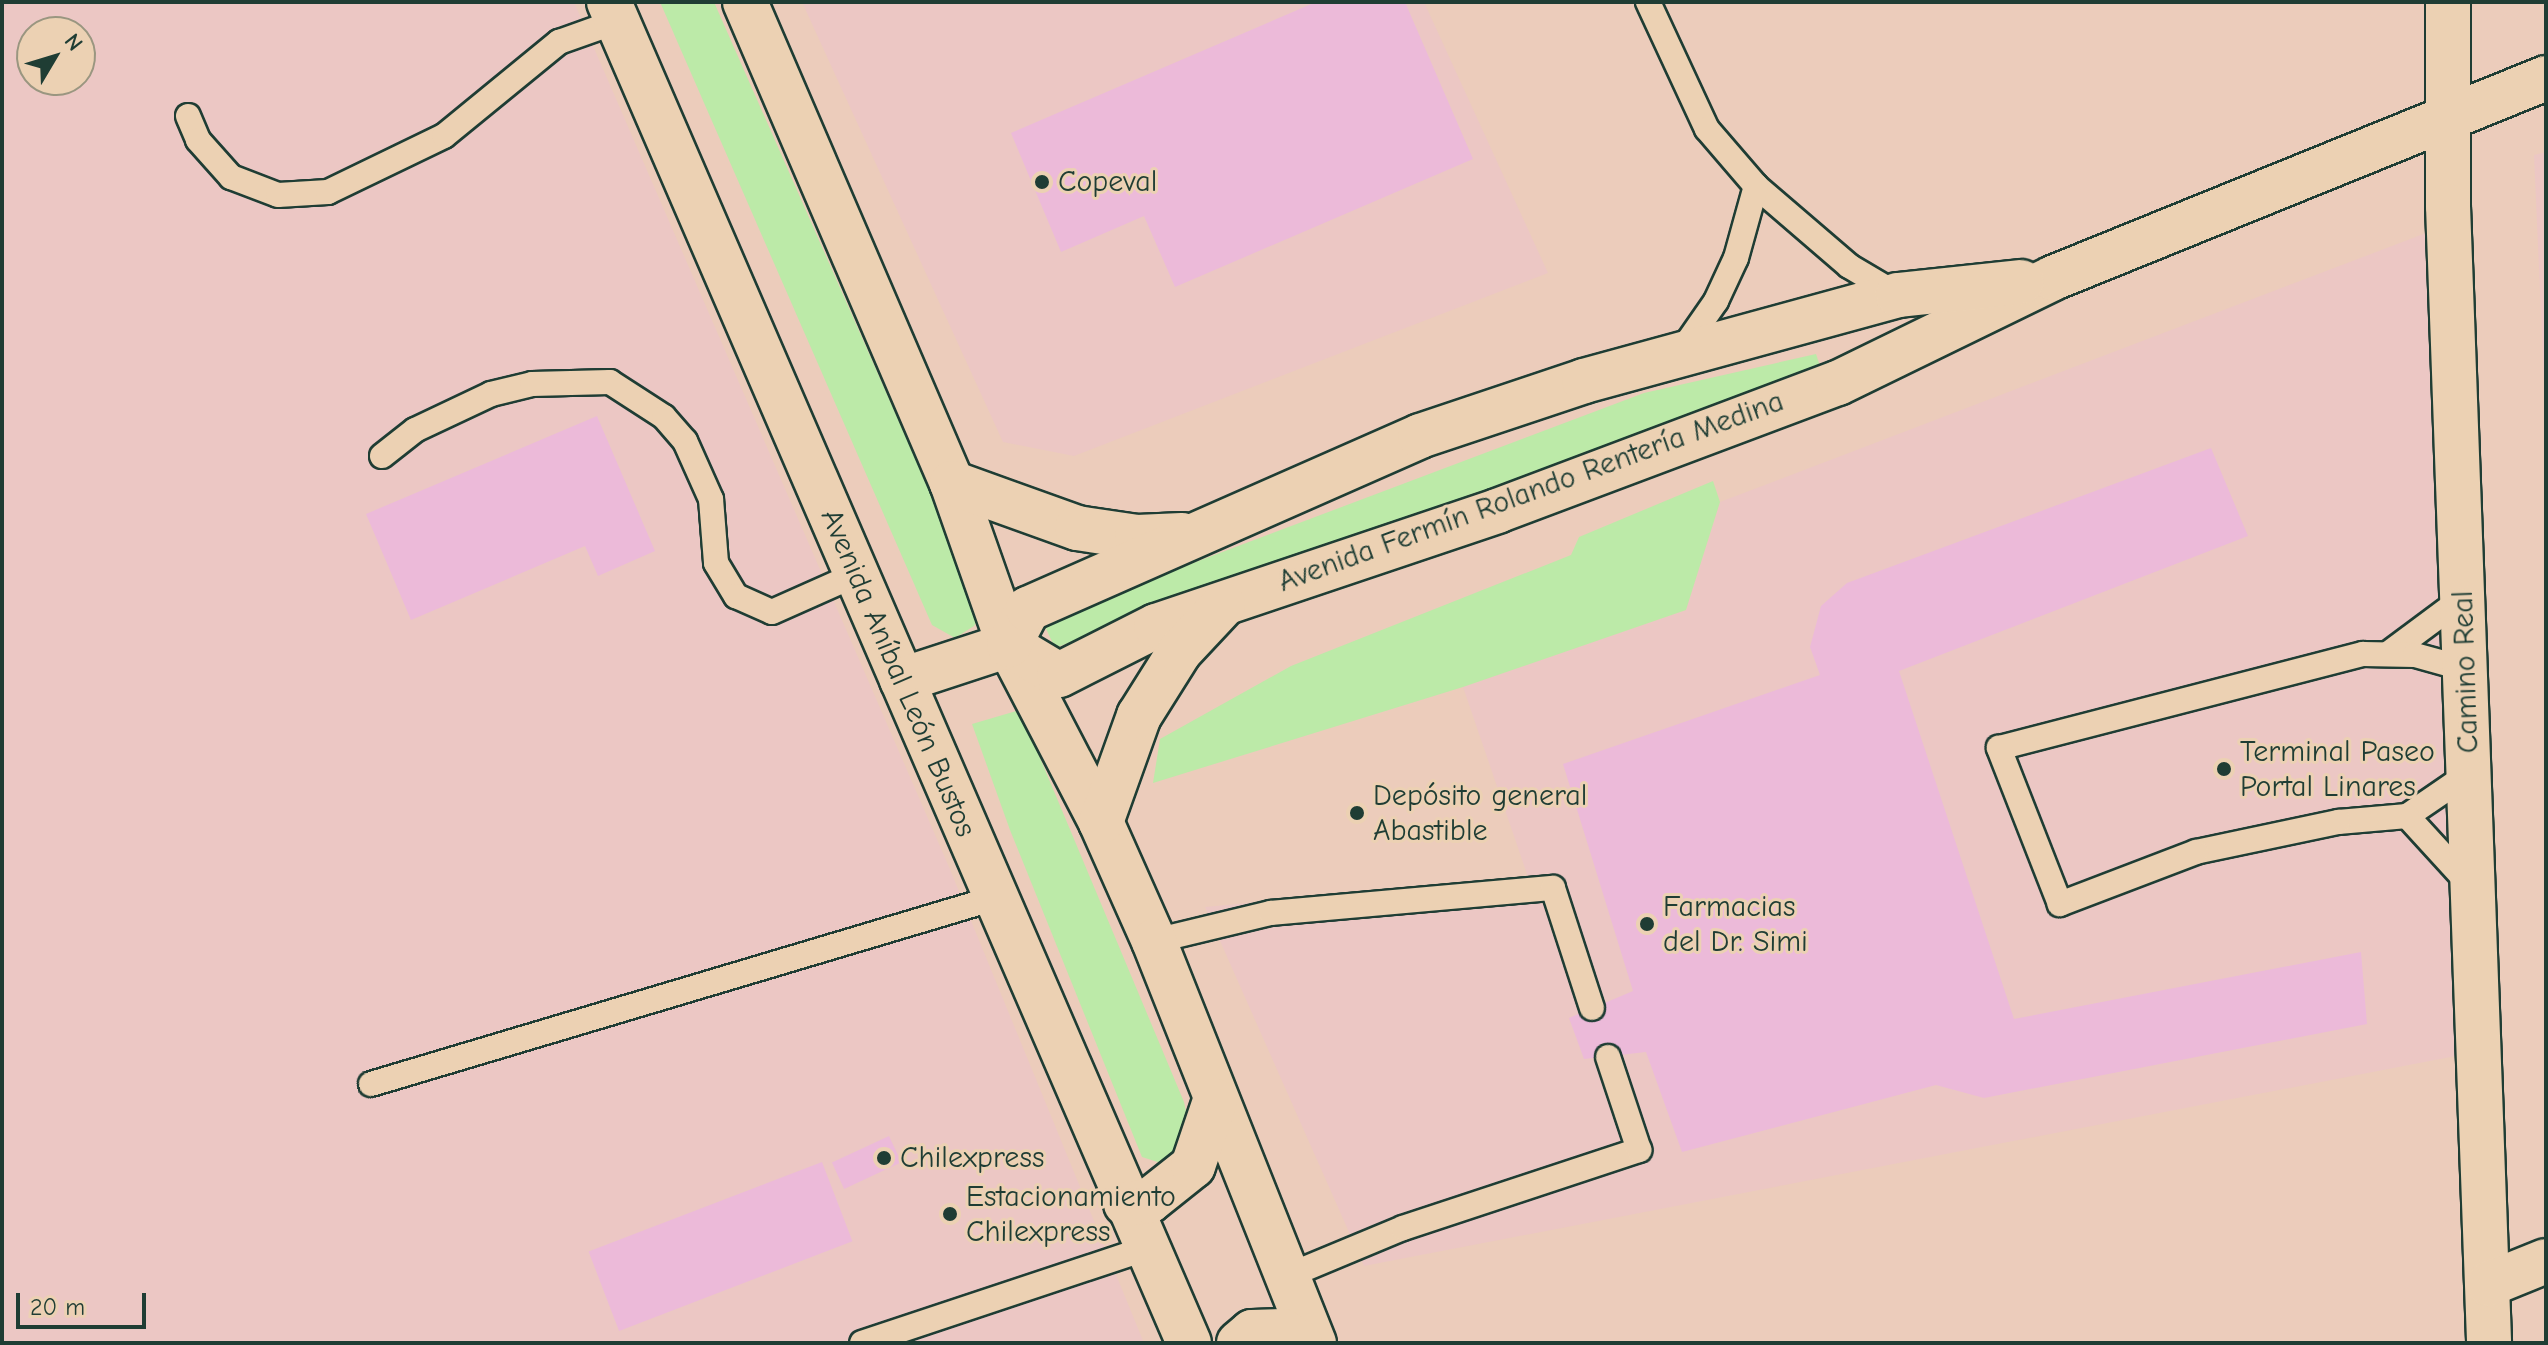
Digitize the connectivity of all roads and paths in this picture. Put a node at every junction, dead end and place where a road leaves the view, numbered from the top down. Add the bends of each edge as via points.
1 (745, 2) edge
2 (1648, 2) edge
3 (2448, 2) edge
4 (614, 12) edge
5 (2546, 78) edge
6 (2451, 112) junction
7 (188, 116) dead end
8 (1756, 186) junction
9 (2053, 278) junction
10 (1898, 295) junction
11 (1677, 356) junction
12 (382, 456) dead end
13 (952, 483) junction
14 (1205, 535) junction
15 (855, 575) junction
16 (1231, 598) junction
17 (2463, 598) junction
18 (1009, 645) junction
19 (2389, 653) junction
20 (2466, 669) junction
21 (902, 680) junction
22 (2470, 773) junction
23 (2407, 816) junction
24 (1101, 822) junction
25 (2474, 888) junction
26 (995, 898) junction
27 (1154, 941) junction
28 (1592, 1008) dead end
29 (1608, 1057) dead end
30 (371, 1084) dead end
31 (1215, 1101) junction
32 (1126, 1204) junction
33 (1147, 1248) junction
34 (2546, 1261) edge
35 (1290, 1275) junction
36 (2489, 1284) junction
37 (862, 1343) edge
38 (1189, 1343) edge
39 (1239, 1343) edge
40 (1300, 1343) edge
41 (1314, 1343) edge
42 (2489, 1343) edge

1 - 13 main road
2 - 8 lane via 1707,129
3 - 6 main road, Camino Real
4 - 7 lane via 559,42 444,136 328,192 278,195 242,183 213,160
4 - 15 main road, Avenida Aníbal León Bustos
5 - 6 main road, Avenida Fermín Rolando Rentería Medina
6 - 9 main road, Avenida Fermín Rolando Rentería Medina
6 - 17 main road, Camino Real via 2447,170
8 - 10 lane via 1849,266
8 - 11 lane via 1736,258 1716,301
9 - 10 main road, Avenida Fermín Rolando Rentería Medina
9 - 16 main road, Avenida Fermín Rolando Rentería Medina via 1838,383 1497,511
10 - 11 main road, Avenida Fermín Rolando Rentería Medina
11 - 14 main road, Avenida Fermín Rolando Rentería Medina via 1420,436
12 - 15 lane via 415,430 491,394 532,384 610,382 664,417 685,441 711,499 716,563 736,596 772,612
13 - 14 main road via 1077,528 1137,537
13 - 18 main road
14 - 18 main road, Avenida Fermín Rolando Rentería Medina via 1028,609
15 - 21 main road, Avenida Aníbal León Bustos
16 - 18 main road, Avenida Fermín Rolando Rentería Medina via 1144,631 1059,675
16 - 24 main road via 1180,651 1139,716
17 - 19 lane
17 - 20 main road, Camino Real
18 - 21 main road
18 - 24 main road
19 - 20 lane
19 - 23 lane via 2338,659 1999,748 2060,904 2196,852 2310,827
20 - 22 main road, Camino Real
21 - 26 main road, Avenida Aníbal León Bustos
22 - 23 lane
22 - 25 main road, Camino Real
23 - 25 lane
24 - 27 main road
25 - 36 main road, Camino Real
26 - 30 lane
26 - 32 main road, Avenida Aníbal León Bustos
27 - 28 lane via 1271,913 1553,888
27 - 31 main road
29 - 35 lane via 1639,1150 1403,1228
31 - 32 main road via 1193,1166 1149,1201
31 - 35 main road
32 - 33 main road, Avenida Aníbal León Bustos
33 - 37 lane
33 - 38 main road, Avenida Aníbal León Bustos
34 - 36 main road
35 - 41 main road
36 - 42 main road, Camino Real
39 - 40 main road via 1252,1332 1283,1331

